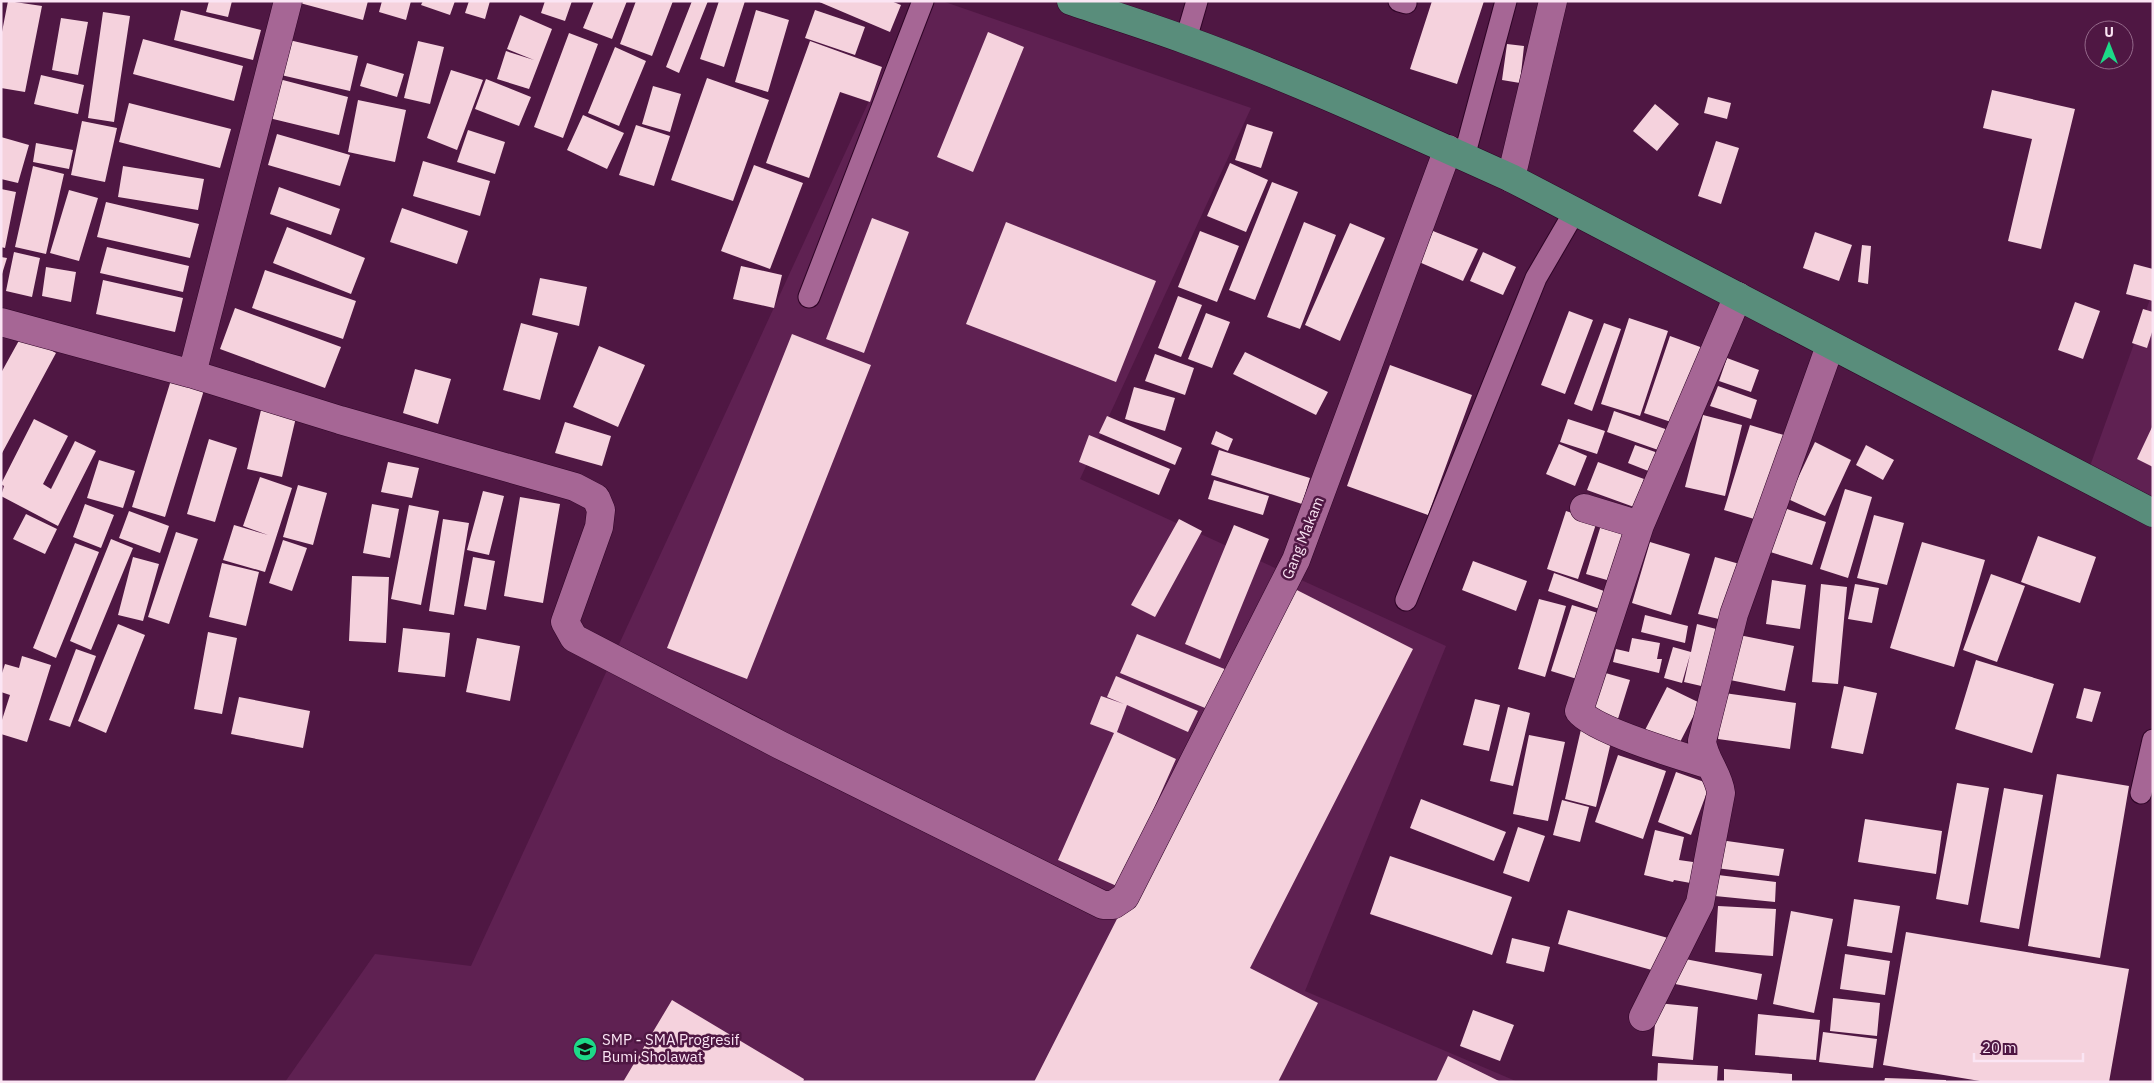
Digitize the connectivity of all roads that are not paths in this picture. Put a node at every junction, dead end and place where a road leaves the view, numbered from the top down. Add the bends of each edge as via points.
1 (288, 1) edge
2 (923, 1) edge
3 (1071, 1) edge
4 (1197, 1) edge
5 (1506, 1) edge
6 (1554, 1) edge
7 (1186, 40) junction
8 (1456, 153) junction
9 (1511, 178) junction
10 (1576, 211) junction
11 (1738, 296) junction
12 (808, 297) dead end
13 (1, 322) edge
14 (1830, 346) junction
15 (192, 374) junction
16 (1584, 508) dead end
17 (2153, 513) edge
18 (1640, 525) junction
19 (1406, 600) dead end
20 (2153, 740) edge
21 (1710, 765) junction
22 (2141, 793) dead end
23 (1643, 1017) dead end

1 - 15 street
2 - 12 lane
3 - 7 main road
4 - 7 lane
5 - 8 lane
6 - 9 street
7 - 8 main road
8 - 9 main road
8 - 15 street, Gang Makam via 1296,560 1125,898 1113,905 1103,905 780,745 574,638 566,622 599,527 601,510 596,498 575,487
9 - 10 main road
10 - 11 main road
10 - 19 lane via 1536,278
11 - 14 main road
11 - 18 street
13 - 15 street
14 - 17 main road
14 - 21 street via 1734,614 1702,741
16 - 18 street
18 - 21 street via 1579,711 1589,721
20 - 22 lane
21 - 23 street via 1721,793 1700,903

